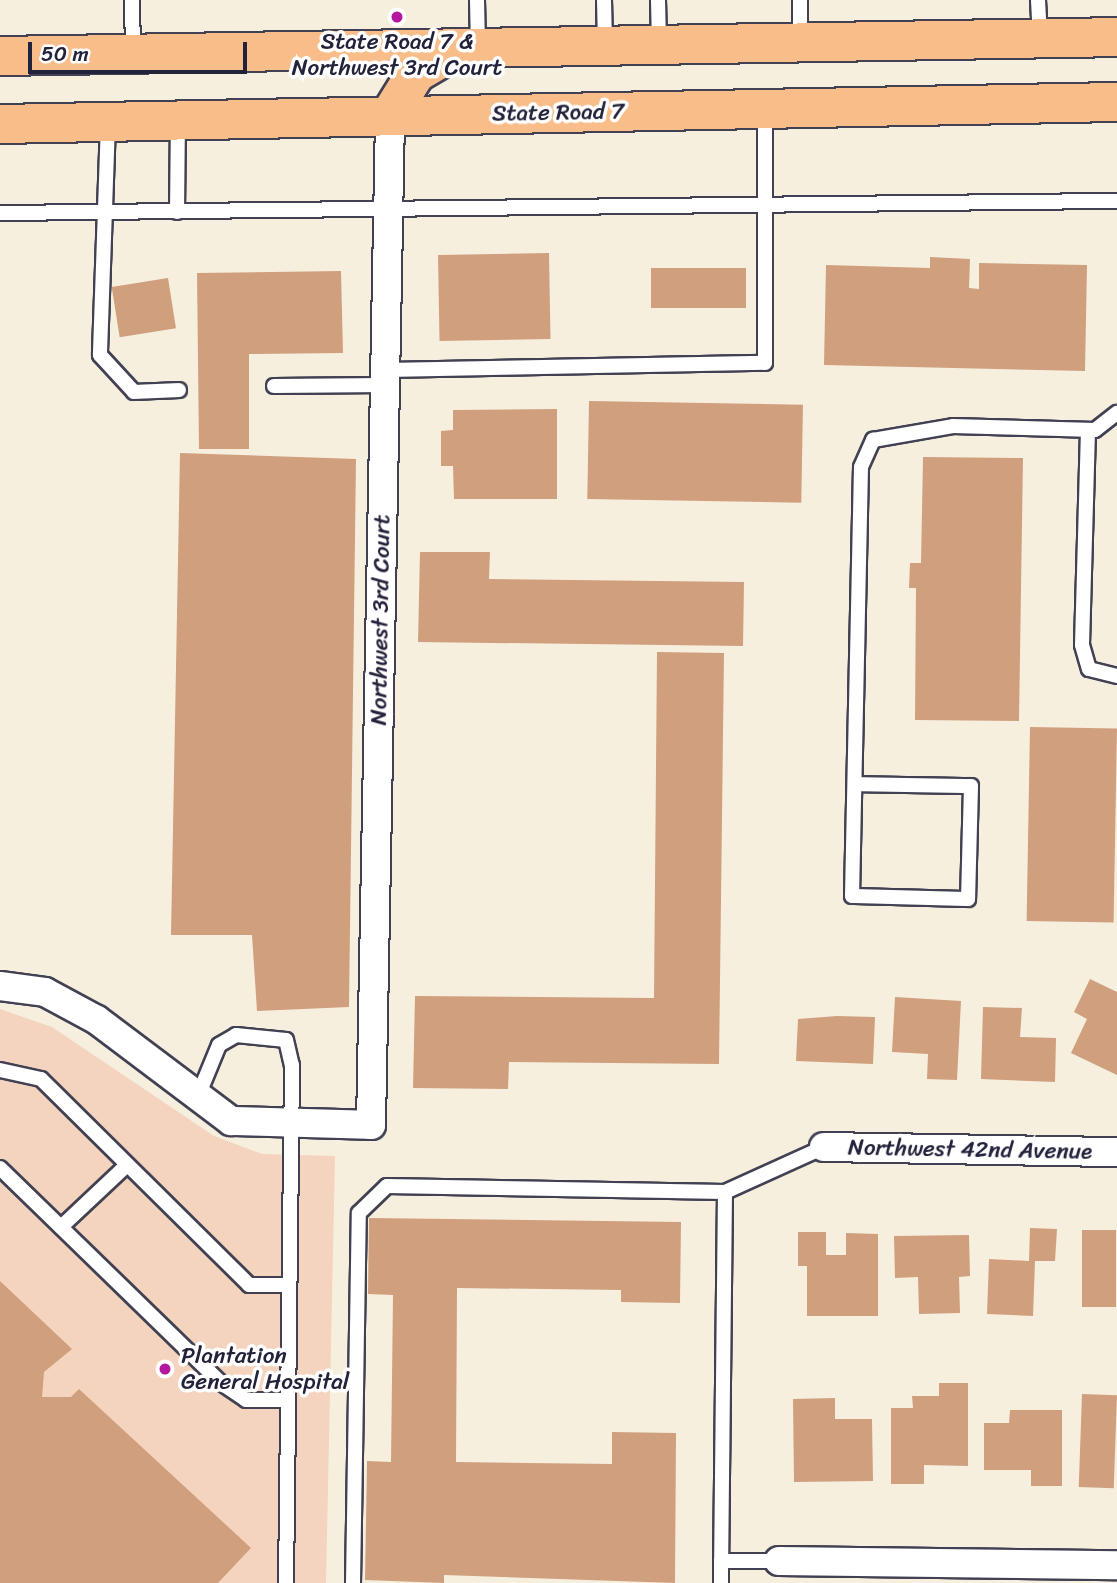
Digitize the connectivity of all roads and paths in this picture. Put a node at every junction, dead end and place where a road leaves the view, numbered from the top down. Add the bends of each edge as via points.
1 (132, 0) edge
2 (477, 0) edge
3 (604, 0) edge
4 (658, 0) edge
5 (800, 0) edge
6 (1038, 0) edge
7 (1117, 37) edge
8 (1040, 38) junction
9 (800, 43) junction
10 (659, 44) junction
11 (605, 45) junction
12 (468, 47) junction
13 (133, 53) junction
14 (0, 56) edge
15 (1117, 102) edge
16 (765, 109) junction
17 (390, 115) junction
18 (178, 120) junction
19 (108, 122) junction
20 (0, 124) edge
21 (1117, 201) edge
22 (765, 205) junction
23 (389, 210) junction
24 (106, 212) junction
25 (177, 212) junction
26 (0, 213) edge
27 (385, 378) junction
28 (274, 386) dead end
29 (179, 390) dead end
30 (1117, 413) edge
31 (1088, 430) junction
32 (1117, 676) edge
33 (855, 783) junction
34 (0, 986) edge
35 (0, 1070) edge
36 (198, 1096) junction
37 (287, 1123) junction
38 (824, 1147) joint
39 (1117, 1152) edge
40 (127, 1165) junction
41 (0, 1168) edge
42 (725, 1192) junction
43 (61, 1227) junction
44 (287, 1285) junction
45 (288, 1400) junction
46 (721, 1561) junction
47 (779, 1561) joint
48 (1117, 1565) edge
49 (286, 1583) edge
50 (353, 1583) edge
51 (721, 1583) edge

1 - 13 lane
2 - 12 lane
3 - 11 lane
4 - 10 lane
5 - 9 lane
6 - 8 lane
7 - 8 main road
8 - 9 main road
9 - 10 main road
10 - 11 main road
11 - 12 main road
12 - 13 main road
12 - 17 main road via 416,73
13 - 14 main road
15 - 16 main road, State Road 7
16 - 17 main road, State Road 7
16 - 22 lane
17 - 18 main road, State Road 7
17 - 23 street, Northwest 3rd Court
18 - 19 main road, State Road 7
18 - 25 lane
19 - 20 main road, State Road 7
19 - 24 lane
21 - 22 lane
22 - 23 lane
22 - 27 lane via 765,363
23 - 25 lane
23 - 27 street, Northwest 3rd Court
24 - 25 lane
24 - 26 lane
24 - 29 lane via 100,355 134,392
27 - 28 lane
27 - 37 street, Northwest 3rd Court via 371,1125
30 - 31 lane
31 - 32 lane via 1082,645 1089,669
31 - 33 lane via 953,426 873,440 861,467
33 - 33 lane via 971,786 968,899 852,896
34 - 36 street via 45,992 97,1020
35 - 40 lane via 41,1079
36 - 37 street via 231,1121
36 - 37 lane via 219,1045 236,1035 286,1040 292,1065
37 - 44 lane
38 - 39 street, Northwest 42nd Avenue
38 - 42 lane
40 - 43 lane
40 - 44 lane via 249,1285
41 - 43 lane
42 - 46 lane
42 - 50 lane via 387,1186 359,1213
43 - 45 lane via 221,1383 246,1399
44 - 45 lane
45 - 49 lane
46 - 47 lane
46 - 51 lane
47 - 48 street

